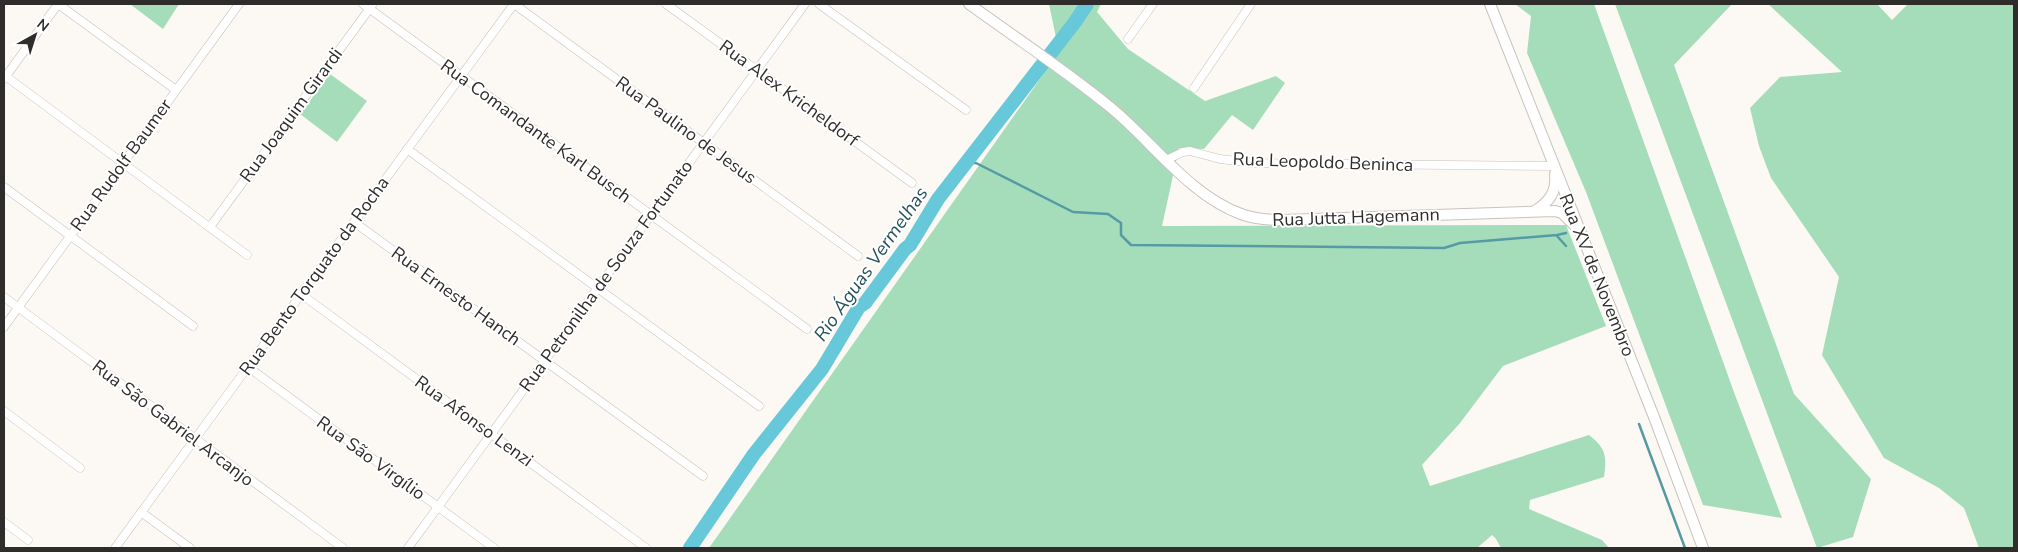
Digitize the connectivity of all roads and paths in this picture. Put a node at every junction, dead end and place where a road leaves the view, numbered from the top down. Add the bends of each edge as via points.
1 (58, 4) edge
2 (239, 4) edge
3 (514, 4) edge
4 (666, 4) edge
5 (805, 4) edge
6 (819, 4) edge
7 (969, 4) edge
8 (1152, 4) edge
9 (1251, 4) edge
10 (1490, 4) edge
11 (368, 5) edge
12 (1128, 39) dead end
13 (757, 70) junction
14 (461, 76) junction
15 (4, 77) edge
16 (1194, 88) dead end
17 (176, 90) junction
18 (966, 110) dead end
19 (704, 143) junction
20 (407, 149) junction
21 (1166, 160) junction
22 (123, 163) junction
23 (1554, 166) junction
24 (912, 183) dead end
25 (4, 187) edge
26 (1535, 211) junction
27 (651, 215) junction
28 (354, 222) junction
29 (210, 227) junction
30 (1578, 229) junction
31 (70, 236) junction
32 (247, 255) dead end
33 (858, 256) dead end
34 (598, 288) junction
35 (301, 294) junction
36 (4, 297) edge
37 (18, 307) junction
38 (193, 326) dead end
39 (4, 327) edge
40 (807, 329) dead end
41 (545, 360) junction
42 (248, 367) junction
43 (759, 406) dead end
44 (4, 411) edge
45 (491, 434) junction
46 (195, 439) junction
47 (80, 468) dead end
48 (703, 476) dead end
49 (438, 507) junction
50 (141, 512) junction
51 (4, 522) edge
52 (28, 540) dead end
53 (115, 548) edge
54 (190, 548) edge
55 (343, 548) edge
56 (408, 548) edge
57 (494, 548) edge
58 (646, 548) edge
59 (1703, 548) edge

1 - 15 street
1 - 17 street
2 - 17 street, Rua Rudolf Baumer
3 - 14 street, Rua Bento Torquato da Rocha
3 - 19 street, Rua Paulino de Jesus
4 - 13 street, Rua Alex Kricheldorf
5 - 13 street, Rua Petronilha de Souza Fortunato
6 - 18 street
7 - 21 main road via 1111,108
8 - 12 street
9 - 16 street
10 - 23 main road, Rua XV de Novembro
11 - 14 street, Rua Comandante Karl Busch
11 - 29 street, Rua Joaquim Girardi
13 - 19 street, Rua Petronilha de Souza Fortunato
13 - 24 street, Rua Alex Kricheldorf
14 - 20 street, Rua Bento Torquato da Rocha
14 - 27 street, Rua Comandante Karl Busch
15 - 22 street
17 - 22 street, Rua Rudolf Baumer
19 - 27 street, Rua Petronilha de Souza Fortunato
19 - 33 street, Rua Paulino de Jesus
20 - 28 street, Rua Bento Torquato da Rocha
20 - 34 street
21 - 23 street, Rua Leopoldo Beninca via 1190,151 1253,163
21 - 26 main road, Rua Jutta Hagemann via 1220,204 1265,220
22 - 29 street
22 - 31 street, Rua Rudolf Baumer
23 - 26 main road via 1553,193
23 - 30 main road, Rua XV de Novembro
25 - 31 street
26 - 30 main road, Rua Jutta Hagemann via 1562,213
27 - 34 street, Rua Petronilha de Souza Fortunato
27 - 40 street, Rua Comandante Karl Busch
28 - 35 street, Rua Bento Torquato da Rocha
28 - 41 street, Rua Ernesto Hanch
29 - 32 street
30 - 59 main road, Rua XV de Novembro
31 - 37 street, Rua Rudolf Baumer
31 - 38 street
34 - 41 street, Rua Petronilha de Souza Fortunato
34 - 43 street
35 - 42 street, Rua Bento Torquato da Rocha
35 - 45 street, Rua Afonso Lenzi
36 - 37 street, Rua São Gabriel Arcanjo
37 - 39 street, Rua Rudolf Baumer
37 - 46 street, Rua São Gabriel Arcanjo
41 - 45 street, Rua Petronilha de Souza Fortunato
41 - 48 street, Rua Ernesto Hanch
42 - 46 street, Rua Bento Torquato da Rocha
42 - 49 street, Rua São Virgílio
44 - 47 street
45 - 49 street, Rua Petronilha de Souza Fortunato
45 - 58 street, Rua Afonso Lenzi
46 - 50 street, Rua Bento Torquato da Rocha
46 - 55 street, Rua São Gabriel Arcanjo
49 - 56 street, Rua Petronilha de Souza Fortunato
49 - 57 street, Rua São Virgílio
50 - 53 street, Rua Bento Torquato da Rocha
50 - 54 street
51 - 52 street

